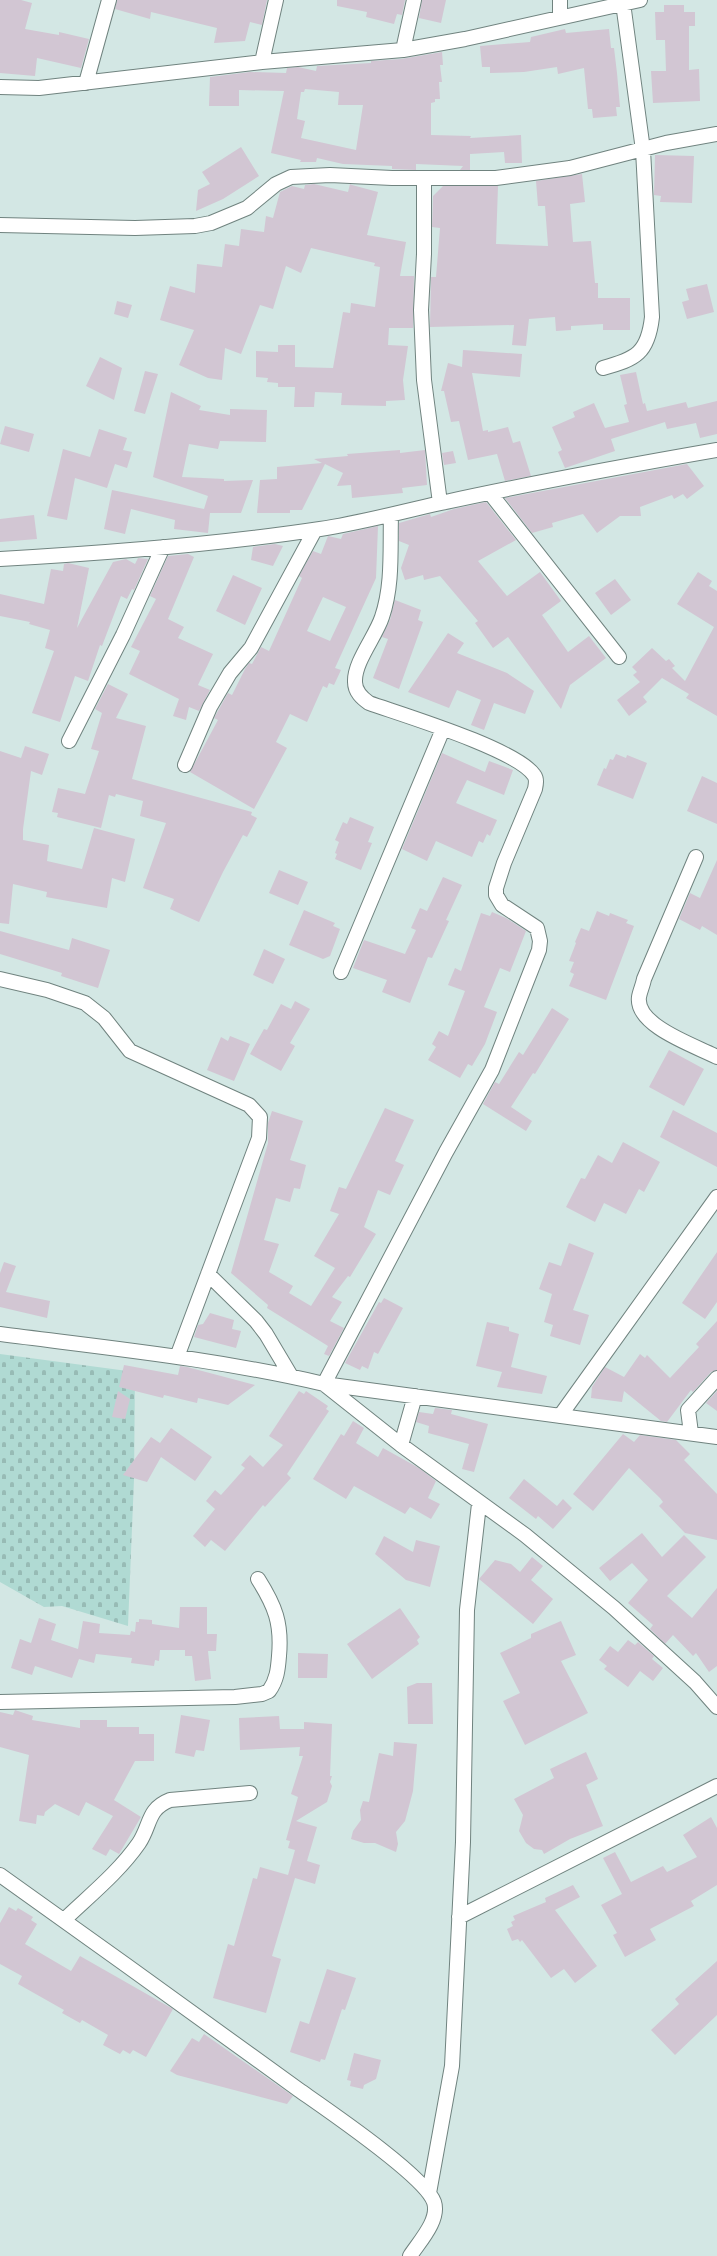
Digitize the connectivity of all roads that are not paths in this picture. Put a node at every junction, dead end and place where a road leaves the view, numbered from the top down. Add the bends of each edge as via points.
1 (109, 0) edge
2 (276, 0) edge
3 (414, 0) edge
4 (560, 0) edge
5 (640, 0) edge
6 (623, 3) junction
7 (560, 16) junction
8 (403, 50) junction
9 (262, 62) junction
10 (86, 83) junction
11 (0, 87) edge
12 (717, 134) edge
13 (643, 150) junction
14 (424, 178) junction
15 (0, 225) edge
16 (603, 368) dead end
17 (717, 450) edge
18 (490, 493) junction
19 (440, 503) junction
20 (391, 516) junction
21 (315, 530) junction
22 (163, 548) junction
23 (0, 559) edge
24 (619, 656) dead end
25 (443, 729) junction
26 (69, 741) dead end
27 (185, 765) dead end
28 (696, 857) dead end
29 (341, 972) dead end
30 (0, 979) edge
31 (717, 1057) edge
32 (717, 1197) edge
33 (208, 1274) junction
34 (0, 1334) edge
35 (177, 1357) junction
36 (291, 1376) junction
37 (717, 1378) edge
38 (324, 1384) junction
39 (415, 1396) junction
40 (560, 1416) junction
41 (691, 1433) junction
42 (717, 1437) edge
43 (401, 1445) junction
44 (479, 1504) junction
45 (258, 1579) dead end
46 (0, 1702) edge
47 (717, 1708) edge
48 (717, 1786) edge
49 (250, 1794) dead end
50 (0, 1875) edge
51 (459, 1917) junction
52 (64, 1920) junction
53 (429, 2193) junction
54 (410, 2256) edge

1 - 10 street
2 - 9 street
3 - 8 street
4 - 7 street
5 - 6 street
6 - 7 street
6 - 13 street
7 - 8 street via 465,39
8 - 9 street
9 - 10 street
10 - 11 street via 39,88
12 - 13 street
13 - 14 street via 540,173 496,178
13 - 16 street via 651,331 646,344 634,358
14 - 15 street via 330,175 291,177 276,184 247,208 211,223 195,226 135,228
14 - 19 street via 421,310 424,380
17 - 18 street
18 - 19 street
18 - 24 street
19 - 20 street
20 - 21 street
20 - 25 street via 386,605 374,638 356,671 354,681 360,696 369,703
21 - 22 street
21 - 27 street via 251,648 230,673 210,708
22 - 23 street
22 - 26 street via 123,635
25 - 29 street
25 - 38 street via 510,756 529,769 535,777 536,785 504,863 496,895 502,906 536,928 540,941 539,950 492,1070
28 - 31 street via 638,998 642,1012 654,1024
30 - 33 street via 47,990 85,1003 98,1012 130,1052 249,1106 257,1112 261,1123 258,1138
32 - 40 street
33 - 35 street
33 - 36 street via 256,1321
34 - 35 street
35 - 36 street
36 - 38 street
37 - 41 street via 688,1410
38 - 39 street
38 - 43 street
39 - 40 street
39 - 43 street
40 - 41 street
41 - 42 street
43 - 44 street
44 - 47 street via 525,1535 614,1608 695,1682
44 - 51 street via 467,1610 463,1842
45 - 46 street via 271,1599 278,1618 280,1636 278,1673 269,1691 240,1697
48 - 51 street
49 - 52 street via 170,1800 161,1804 154,1810 145,1831 129,1855
50 - 52 street
51 - 53 street via 452,2066
52 - 53 street via 330,2112 416,2178
53 - 54 street via 434,2203 434,2216

